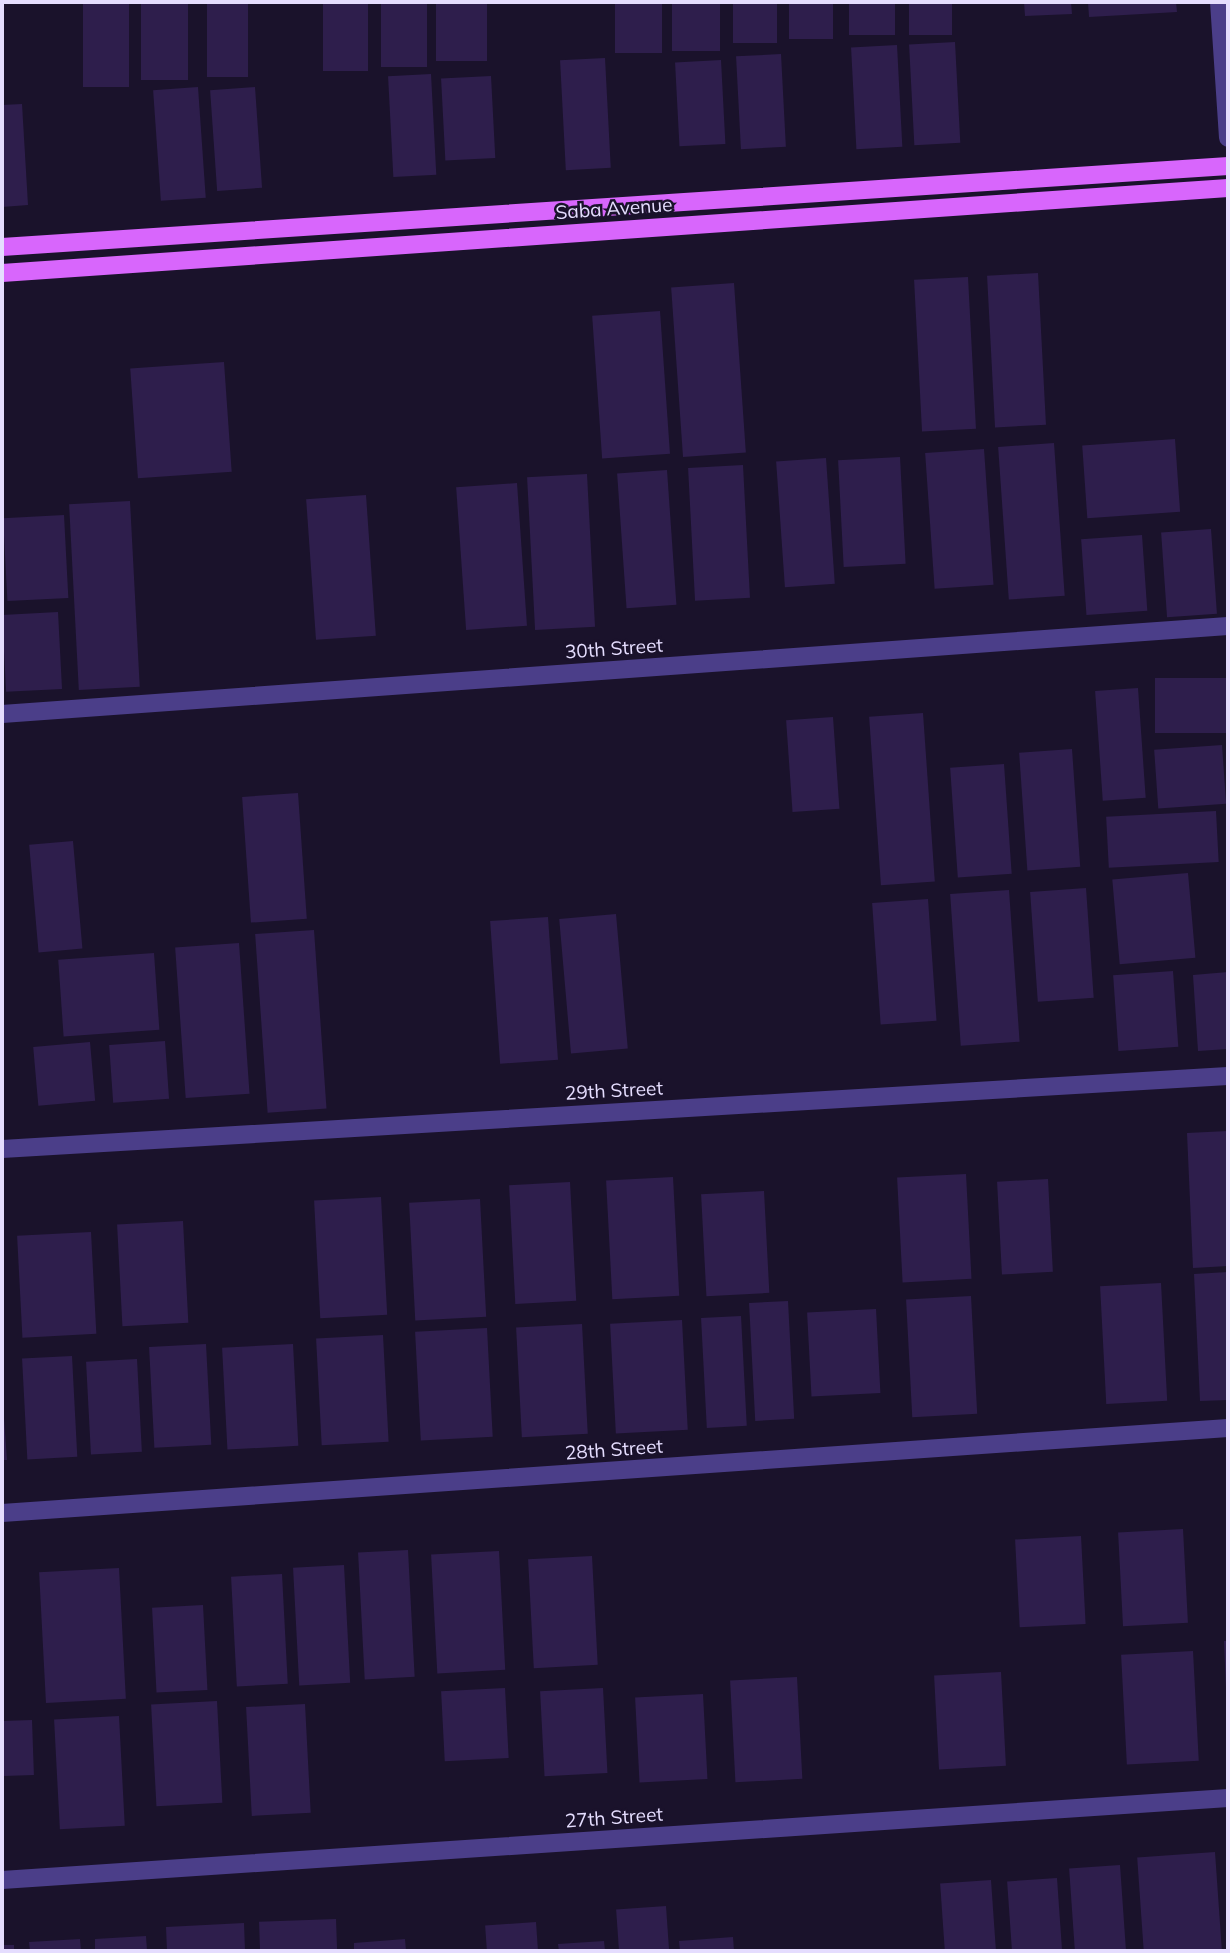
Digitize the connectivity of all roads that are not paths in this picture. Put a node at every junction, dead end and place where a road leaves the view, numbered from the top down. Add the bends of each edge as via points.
1 (1219, 2) edge
2 (1228, 138) edge
3 (1228, 166) edge
4 (1228, 188) edge
5 (2, 247) edge
6 (2, 273) edge
7 (1228, 626) edge
8 (2, 714) edge
9 (1228, 1076) edge
10 (2, 1149) edge
11 (1228, 1428) edge
12 (2, 1513) edge
13 (1228, 1798) edge
14 (2, 1880) edge

1 - 2 street
3 - 5 main road, Saba Avenue
4 - 6 main road, Saba Avenue
7 - 8 street, 30th Street
9 - 10 street, 29th Street
11 - 12 street, 28th Street
13 - 14 street, 27th Street

